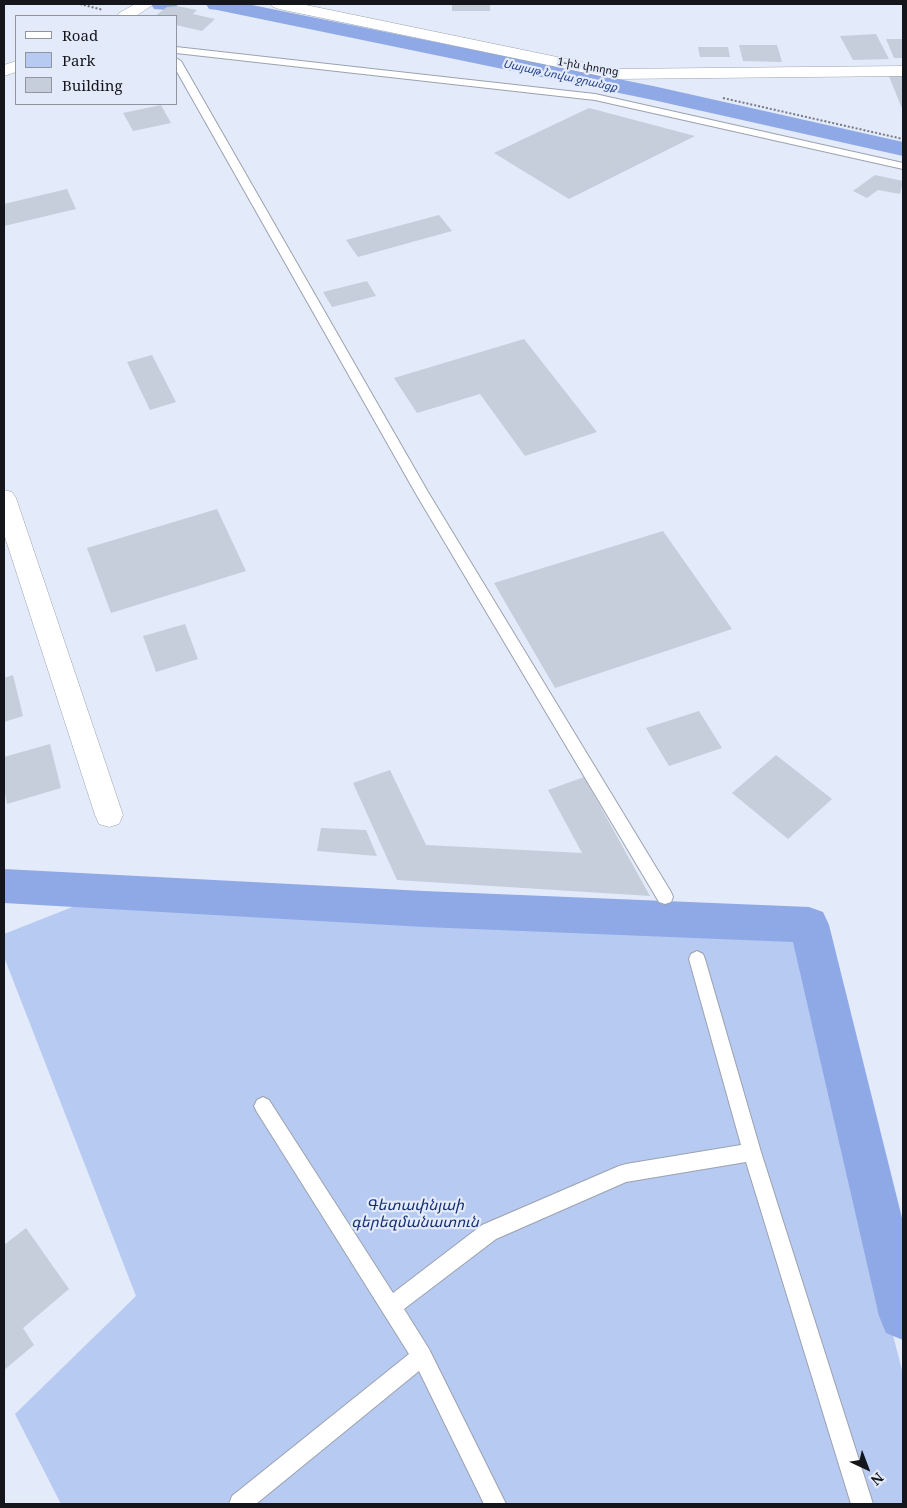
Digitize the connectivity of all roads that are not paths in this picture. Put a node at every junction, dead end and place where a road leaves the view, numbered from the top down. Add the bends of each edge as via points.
1 (146, 4) edge
2 (279, 4) edge
3 (127, 15) edge
4 (178, 50) edge
5 (178, 65) edge
6 (903, 70) edge
7 (903, 166) edge
8 (4, 498) edge
9 (109, 815) dead end
10 (665, 897) dead end
11 (697, 959) dead end
12 (263, 1106) dead end
13 (752, 1152) junction
14 (391, 1307) junction
15 (422, 1356) junction
16 (240, 1504) edge
17 (495, 1504) edge
18 (862, 1504) edge

1 - 3 street
2 - 6 street, 1-ին փողոց via 615,74
4 - 7 lane via 595,97
5 - 10 lane via 422,494
8 - 9 street
11 - 13 lane
12 - 14 lane
13 - 14 lane via 626,1173 489,1232
13 - 18 lane
14 - 15 lane
15 - 16 lane
15 - 17 lane

